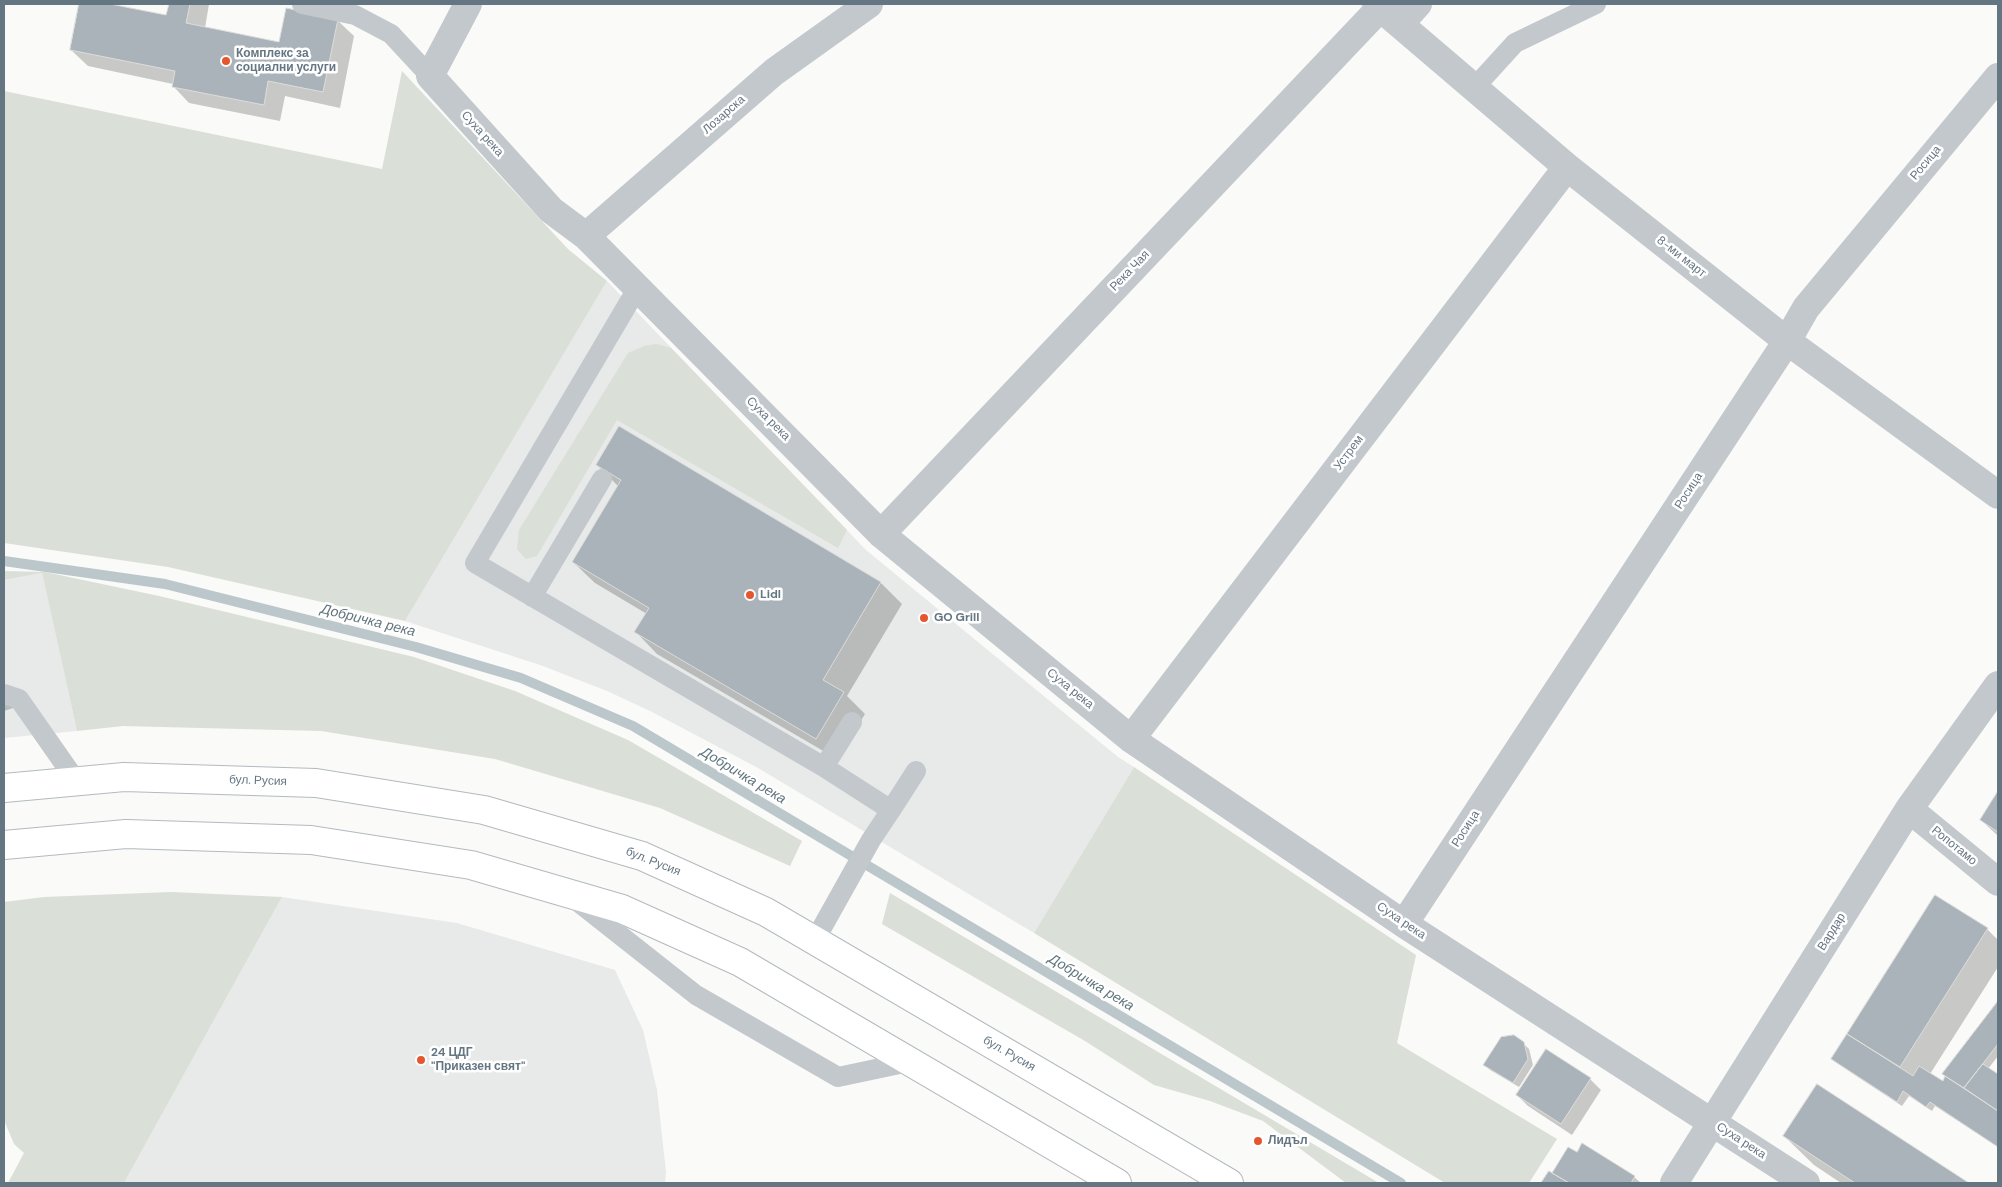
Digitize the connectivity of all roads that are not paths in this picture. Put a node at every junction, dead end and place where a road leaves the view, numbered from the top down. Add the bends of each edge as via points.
1 (302, 4) edge
2 (468, 4) edge
3 (869, 4) edge
4 (1418, 4) edge
5 (1596, 4) edge
6 (1385, 12) edge
7 (430, 76) junction
8 (1998, 76) edge
9 (1474, 88) junction
10 (1566, 167) junction
11 (586, 236) junction
12 (638, 287) junction
13 (1787, 341) junction
14 (602, 479) dead end
15 (1998, 495) edge
16 (881, 534) junction
17 (532, 597) junction
18 (1998, 685) edge
19 (4, 694) edge
20 (852, 722) dead end
21 (1131, 739) junction
22 (824, 767) junction
23 (916, 771) dead end
24 (77, 782) junction
25 (4, 788) edge
26 (1909, 809) junction
27 (891, 810) junction
28 (4, 845) edge
29 (1998, 882) edge
30 (566, 893) junction
31 (1404, 924) junction
32 (815, 940) junction
33 (909, 1062) junction
34 (1713, 1123) junction
35 (1117, 1183) edge
36 (1229, 1183) edge
37 (1674, 1183) edge
38 (1806, 1183) edge

1 - 7 lane via 355,15 391,34
2 - 7 street
3 - 11 street, Лозарска via 774,72
4 - 6 street, Река Чая
5 - 9 lane via 1515,43
6 - 9 street, 8-ми март
6 - 16 street, Река Чая
7 - 11 street, Суха река via 551,210
8 - 13 street, Росица via 1806,308
9 - 10 street, 8-ми март
10 - 13 street, 8-ми март
10 - 21 street, Устрем
11 - 12 street, Суха река
12 - 16 street, Суха река
12 - 17 lane via 475,563
13 - 15 street, 8-ми март
13 - 31 street, Росица
14 - 17 lane
16 - 21 street, Суха река
17 - 22 lane
18 - 26 street, Вардар
19 - 24 lane via 19,699
20 - 22 lane
21 - 31 street, Суха река
22 - 27 lane
23 - 27 lane
24 - 25 main road, бул. Русия
24 - 32 main road, бул. Русия via 124,777 316,783 484,810 642,856 766,912
26 - 29 street, Ропотамо
26 - 34 street, Вардар
27 - 32 lane
28 - 30 main road via 126,834 311,840 471,865
30 - 33 main road via 622,909 740,962
30 - 33 lane via 696,995 838,1076
31 - 34 street, Суха река
32 - 36 main road, бул. Русия
33 - 35 main road
34 - 37 street, Вардар
34 - 38 street, Суха река

